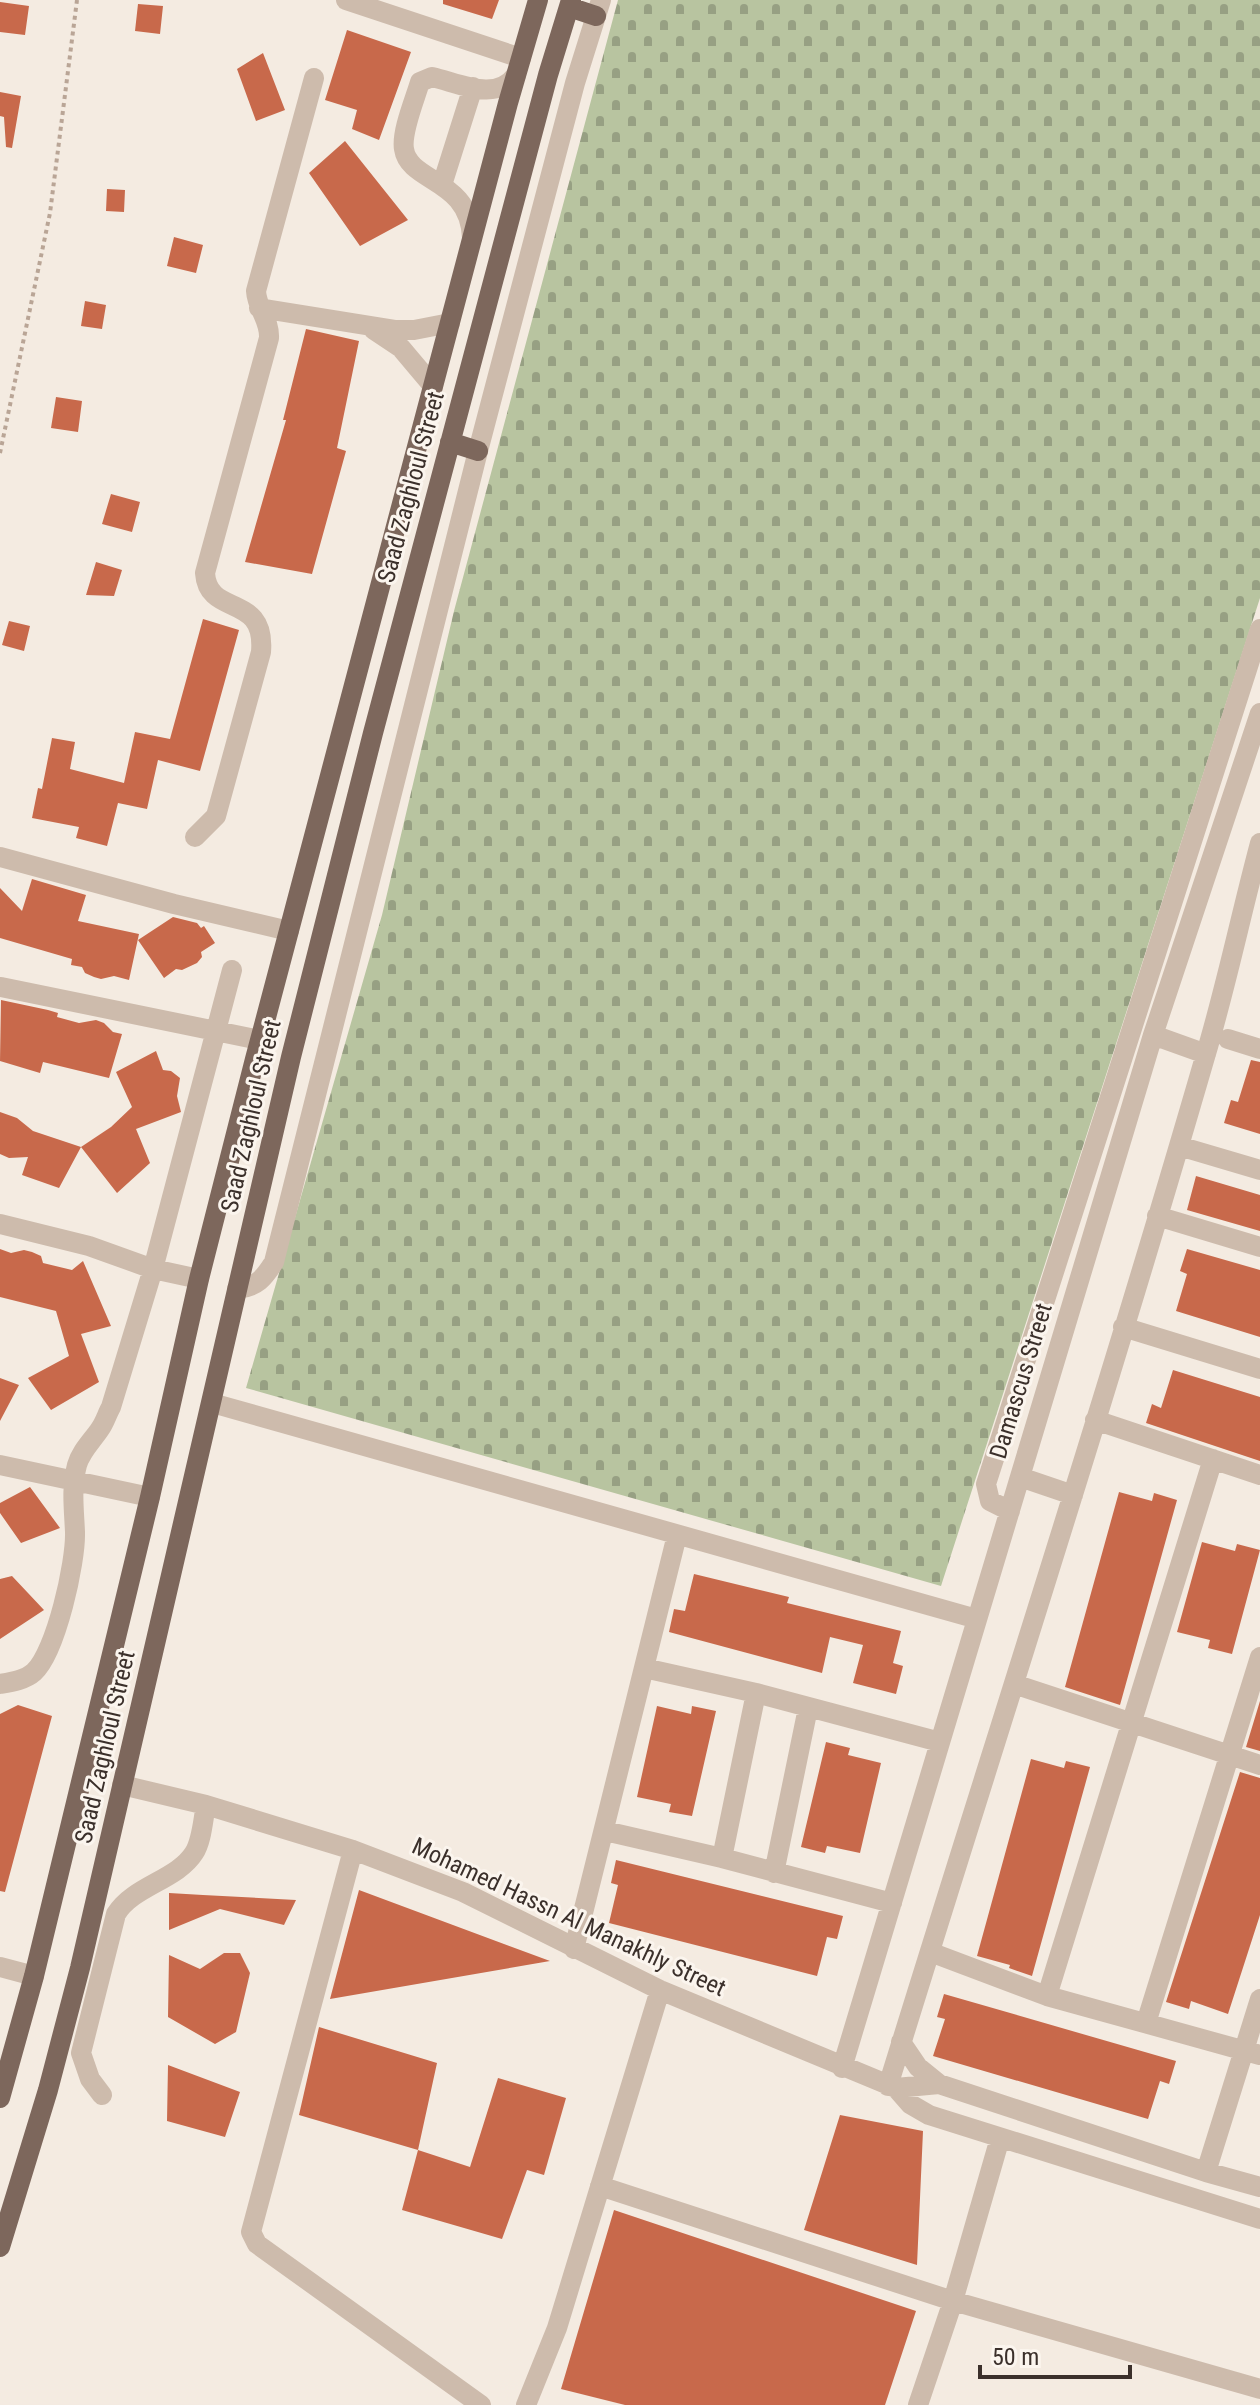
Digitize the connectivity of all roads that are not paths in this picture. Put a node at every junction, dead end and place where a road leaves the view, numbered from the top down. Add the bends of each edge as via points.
1 (346, 0) edge
2 (538, 0) edge
3 (570, 4) edge
4 (598, 8) edge
5 (518, 66) junction
6 (314, 78) dead end
7 (473, 87) junction
8 (442, 185) junction
9 (472, 238) junction
10 (259, 308) junction
11 (450, 323) junction
12 (359, 325) junction
13 (433, 386) junction
14 (450, 442) junction
15 (478, 451) junction
16 (1260, 629) edge
17 (1256, 652) edge
18 (1260, 713) edge
19 (344, 726) junction
20 (373, 733) junction
21 (195, 837) dead end
22 (1260, 843) edge
23 (0, 857) edge
24 (289, 931) junction
25 (232, 970) dead end
26 (1, 987) edge
27 (215, 1029) junction
28 (1153, 1035) junction
29 (1228, 1039) dead end
30 (260, 1040) junction
31 (1260, 1049) edge
32 (1206, 1054) junction
33 (1179, 1146) junction
34 (1260, 1170) edge
35 (1157, 1216) junction
36 (0, 1224) edge
37 (1260, 1247) edge
38 (153, 1269) junction
39 (1053, 1274) junction
40 (199, 1279) junction
41 (1078, 1282) junction
42 (237, 1289) junction
43 (1123, 1327) junction
44 (1260, 1369) edge
45 (212, 1403) junction
46 (1095, 1420) junction
47 (1213, 1459) junction
48 (0, 1465) edge
49 (1260, 1475) edge
50 (1020, 1477) junction
51 (74, 1481) junction
52 (1073, 1495) junction
53 (150, 1497) junction
54 (1010, 1511) junction
55 (677, 1535) junction
56 (977, 1619) junction
57 (1260, 1657) edge
58 (644, 1668) junction
59 (0, 1684) edge
60 (1014, 1684) junction
61 (756, 1693) junction
62 (808, 1708) junction
63 (1131, 1723) junction
64 (940, 1742) junction
65 (1229, 1755) junction
66 (1260, 1765) edge
67 (122, 1785) junction
68 (206, 1805) junction
69 (605, 1831) junction
70 (353, 1850) junction
71 (722, 1858) junction
72 (774, 1873) junction
73 (892, 1903) junction
74 (574, 1949) junction
75 (930, 1952) junction
76 (0, 1967) edge
77 (34, 1976) junction
78 (660, 1990) junction
79 (1047, 1996) junction
80 (1260, 1999) edge
81 (1146, 2023) junction
82 (901, 2042) junction
83 (1252, 2053) edge
84 (842, 2068) junction
85 (939, 2084) junction
86 (892, 2087) junction
87 (102, 2095) dead end
88 (0, 2098) edge
89 (1084, 2132) junction
90 (1000, 2138) junction
91 (1075, 2161) junction
92 (1260, 2171) edge
93 (1211, 2173) junction
94 (600, 2186) junction
95 (1260, 2187) edge
96 (1260, 2219) edge
97 (0, 2247) edge
98 (953, 2301) junction
99 (1255, 2384) edge
100 (481, 2405) edge
101 (528, 2405) edge
102 (918, 2405) edge

1 - 5 street
2 - 5 main road, Saad Zaghloul Street
3 - 4 main road
3 - 14 main road, Saad Zaghloul Street
4 - 15 street
5 - 7 street via 499,89
5 - 9 main road, Saad Zaghloul Street
6 - 10 street via 257,283
7 - 8 street
7 - 8 street via 432,77 420,82 404,151 410,163
8 - 9 street via 463,203
9 - 11 main road, Saad Zaghloul Street
10 - 12 street
10 - 21 street via 267,319 269,338 205,573 214,595 256,621 261,652 216,816
11 - 12 street via 414,330
11 - 13 main road, Saad Zaghloul Street
12 - 13 street via 401,348
13 - 19 main road, Saad Zaghloul Street
14 - 15 main road
14 - 20 main road, Saad Zaghloul Street
15 - 42 street via 274,1262 256,1285
16 - 17 street
17 - 39 street
18 - 28 street, Damascus Street
19 - 20 main road
19 - 24 main road, Saad Zaghloul Street
20 - 42 main road, Saad Zaghloul Street
22 - 32 street
23 - 24 street
24 - 30 main road, Saad Zaghloul Street
25 - 27 street
26 - 27 street
27 - 30 street
27 - 38 street
28 - 32 street
28 - 41 street, Damascus Street
29 - 31 street
30 - 40 main road, Saad Zaghloul Street
32 - 33 street
33 - 34 street
33 - 35 street
35 - 37 street
35 - 43 street
36 - 38 street via 89,1246
38 - 40 street
38 - 51 street via 111,1407 78,1463
39 - 41 street
39 - 54 street via 986,1484 990,1501
40 - 53 main road, Saad Zaghloul Street
41 - 50 street, Damascus Street
42 - 45 main road, Saad Zaghloul Street
43 - 44 street
43 - 46 street
45 - 55 street
45 - 67 main road, Saad Zaghloul Street
46 - 47 street
46 - 52 street
47 - 49 street
47 - 63 street
48 - 51 street
50 - 52 street
50 - 54 street, Damascus Street
51 - 53 street
51 - 59 street via 74,1557 56,1633 34,1672
52 - 60 street
53 - 77 main road, Saad Zaghloul Street
54 - 56 street, Damascus Street
55 - 56 street
55 - 58 street
56 - 64 street, Damascus Street
57 - 65 street
58 - 61 street
58 - 69 street
60 - 63 street
60 - 75 street
61 - 62 street
61 - 71 street
62 - 64 street
62 - 72 street
63 - 65 street
63 - 79 street
64 - 73 street, Damascus Street
65 - 66 street
65 - 81 street
67 - 68 street, Mohamed Hassn Al Manakhly Street
67 - 97 main road, Saad Zaghloul Street via 70,2009
68 - 70 street, Mohamed Hassn Al Manakhly Street
68 - 87 street via 195,1852 124,1902 116,1914 81,2053 85,2071
69 - 71 street
69 - 74 street
70 - 74 street, Mohamed Hassn Al Manakhly Street via 463,1892
70 - 100 street via 251,2232 257,2244
71 - 72 street
72 - 73 street
73 - 84 street, Damascus Street
74 - 78 street, Mohamed Hassn Al Manakhly Street
75 - 79 street
75 - 82 street
76 - 77 street
77 - 88 main road, Saad Zaghloul Street
78 - 84 street, Mohamed Hassn Al Manakhly Street
78 - 94 street
79 - 81 street
80 - 83 street
81 - 83 street
82 - 85 street via 918,2067
82 - 86 street
83 - 93 street
84 - 86 street, Mohamed Hassn Al Manakhly Street
85 - 86 street, Mohamed Hassn Al Manakhly Street
85 - 89 street, Mohamed Hassn Al Manakhly Street
86 - 90 street, Mohamed Hassn Al Manakhly Street via 929,2115
89 - 91 street
89 - 93 street, Mohamed Hassn Al Manakhly Street
90 - 91 street, Mohamed Hassn Al Manakhly Street
90 - 98 street
91 - 96 street, Mohamed Hassn Al Manakhly Street
92 - 93 street
93 - 95 street, Mohamed Hassn Al Manakhly Street
94 - 98 street
94 - 101 street
98 - 99 street
98 - 102 street

